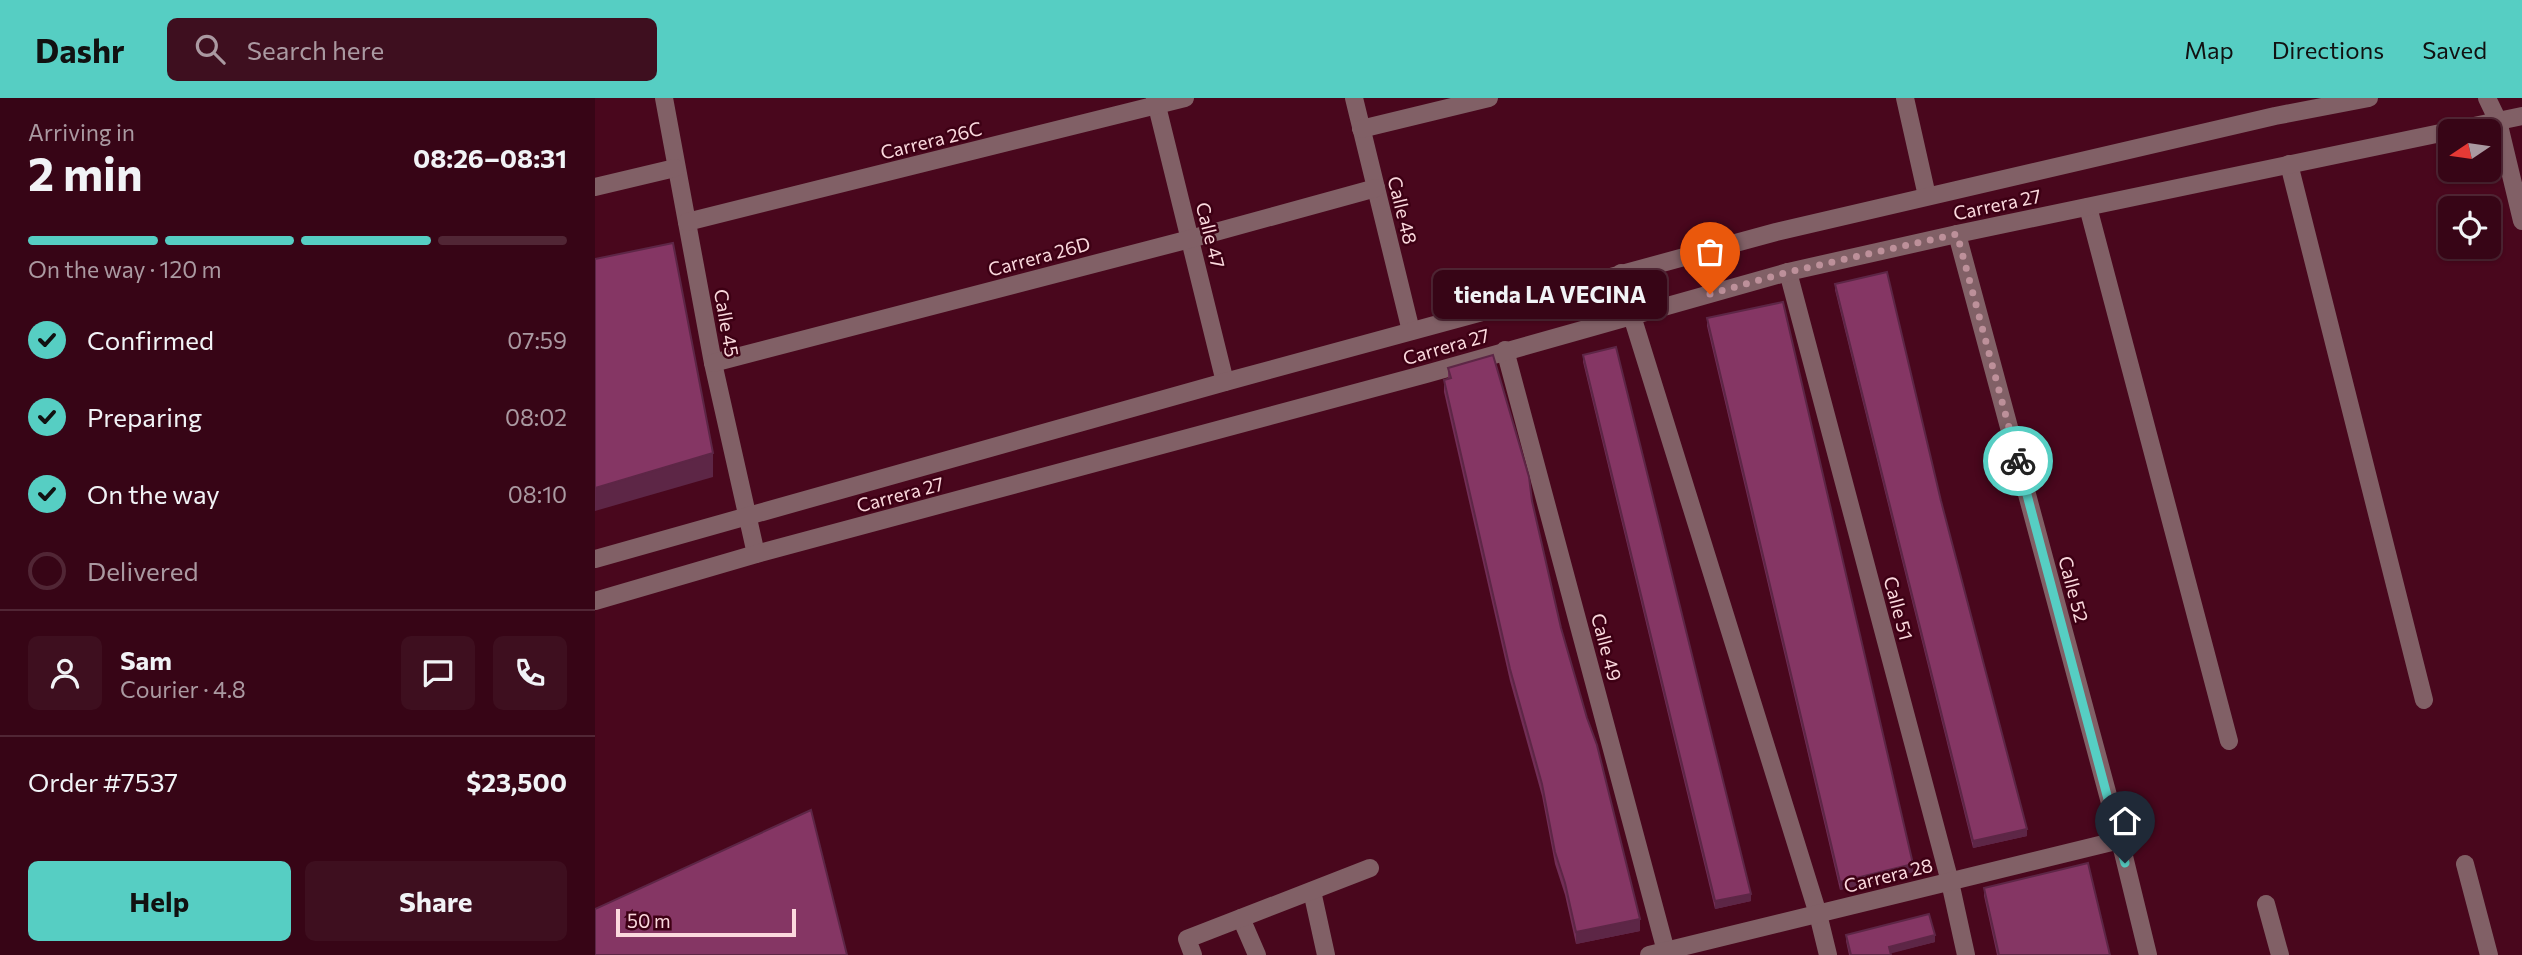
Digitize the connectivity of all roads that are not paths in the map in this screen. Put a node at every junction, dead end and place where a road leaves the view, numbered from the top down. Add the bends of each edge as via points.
1 (664, 98) edge
2 (1185, 98) edge
3 (1354, 98) edge
4 (1489, 98) edge
5 (1905, 98) edge
6 (2369, 98) edge
7 (2487, 98) edge
8 (1156, 102) edge
9 (2522, 116) edge
10 (2497, 119) edge
11 (2501, 120) edge
12 (1361, 129) junction
13 (2438, 133) edge
14 (2501, 134) edge
15 (2289, 164) junction
16 (675, 168) junction
17 (595, 187) edge
18 (1376, 188) junction
19 (1927, 196) junction
20 (2088, 207) junction
21 (2522, 221) edge
22 (687, 222) junction
23 (1957, 234) junction
24 (1190, 239) junction
25 (1788, 272) junction
26 (1621, 273) junction
27 (1632, 316) junction
28 (1411, 331) junction
29 (1505, 350) junction
30 (712, 363) junction
31 (1225, 382) junction
32 (747, 515) junction
33 (756, 554) junction
34 (595, 559) edge
35 (595, 601) edge
36 (2424, 700) dead end
37 (2228, 741) dead end
38 (2120, 840) junction
39 (2465, 864) dead end
40 (1370, 868) dead end
41 (1950, 882) junction
42 (1311, 891) junction
43 (2266, 904) dead end
44 (1818, 914) junction
45 (1241, 918) junction
46 (1661, 954) edge
47 (1193, 955) edge
48 (1257, 955) edge
49 (1326, 955) edge
50 (1828, 955) edge
51 (1966, 955) edge
52 (2148, 955) edge
53 (2280, 955) edge
54 (2489, 955) edge

1 - 16 street, Calle 45
2 - 8 street, Carrera 26C
3 - 12 street, Calle 48
4 - 12 street
5 - 19 street
6 - 19 street, Carrera 27
7 - 10 street
8 - 22 street, Carrera 26C
8 - 24 street, Calle 47
9 - 11 street, Carrera 27
12 - 18 street, Calle 48
13 - 15 street, Carrera 27
14 - 21 street
15 - 20 street, Carrera 27
15 - 36 street
16 - 17 street
16 - 22 street, Calle 45
18 - 24 street, Carrera 26D
18 - 28 street, Calle 48
19 - 26 street, Carrera 27
20 - 23 street, Carrera 27
20 - 37 street
22 - 30 street, Calle 45
23 - 25 street, Carrera 27
23 - 38 street, Calle 52
24 - 30 street, Carrera 26D
24 - 31 street, Calle 47
25 - 27 street, Carrera 27
25 - 41 street, Calle 51
26 - 27 street
26 - 28 street, Carrera 27
27 - 29 street, Carrera 27
27 - 44 street
28 - 31 street, Carrera 27
29 - 33 street, Carrera 27
29 - 46 street, Calle 49
30 - 32 street, Calle 45
31 - 32 street, Carrera 27
32 - 33 street, Calle 45
32 - 34 street, Carrera 27
33 - 35 street, Carrera 27
38 - 41 street, Carrera 28
38 - 52 street, Calle 52
39 - 54 street
40 - 42 street
41 - 44 street, Carrera 28
41 - 51 street, Calle 51
42 - 45 street
42 - 49 street
43 - 53 street
44 - 46 street, Carrera 28
44 - 50 street
45 - 47 street via 1187,939
45 - 48 street

